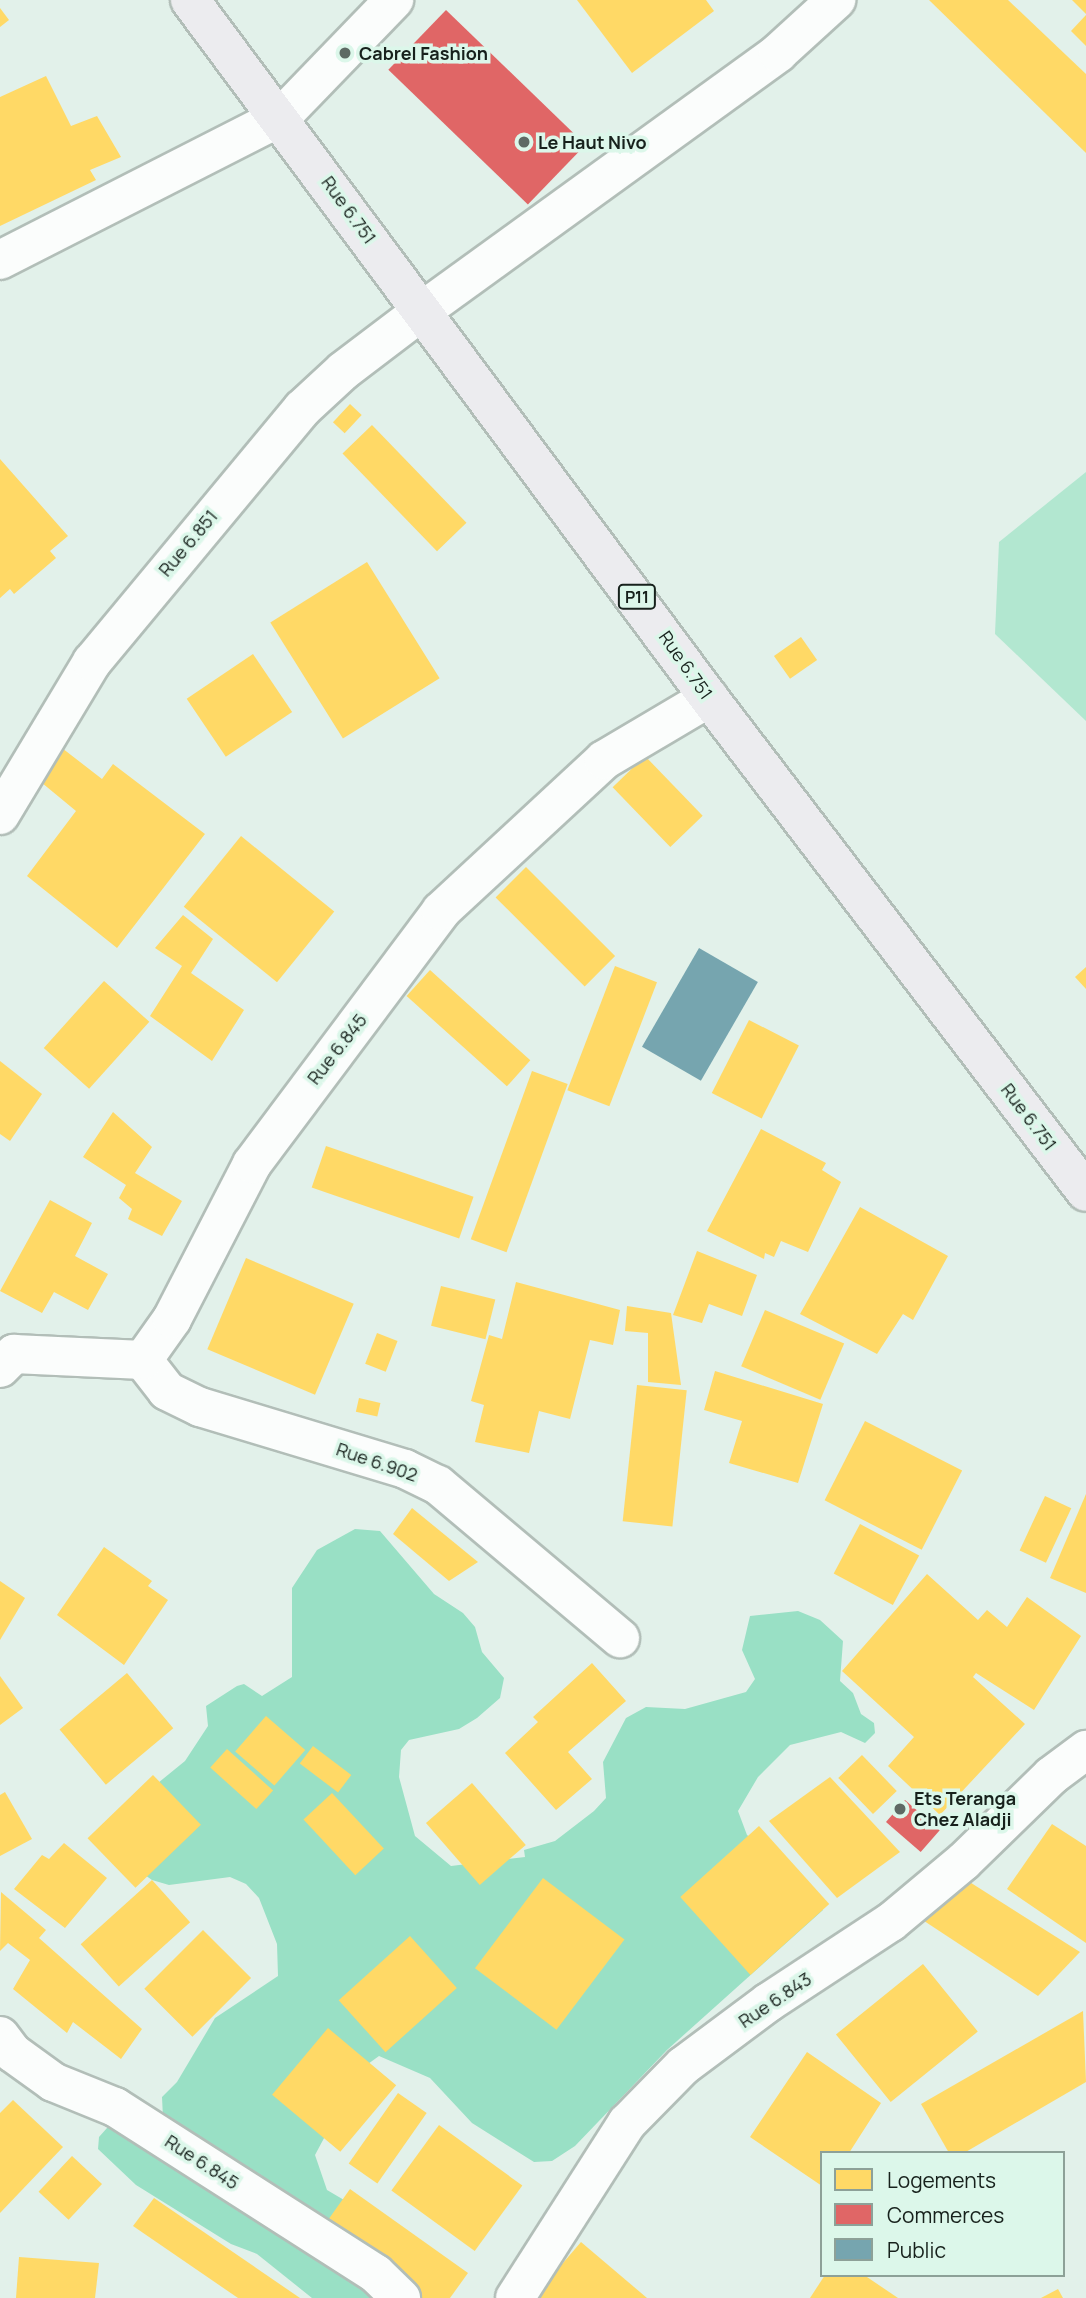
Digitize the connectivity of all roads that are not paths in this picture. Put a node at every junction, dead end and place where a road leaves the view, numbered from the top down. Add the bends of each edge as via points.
1 (190, 0) edge
2 (394, 0) edge
3 (836, 0) edge
4 (281, 117) junction
5 (0, 260) edge
6 (422, 311) junction
7 (709, 698) junction
8 (0, 815) edge
9 (1086, 1192) edge
10 (5, 1353) edge
11 (143, 1360) junction
12 (620, 1638) dead end
13 (1086, 1750) edge
14 (4, 2053) edge
15 (401, 2298) edge
16 (515, 2298) edge

1 - 4 main road, Rue 6.751 / P11
2 - 4 street
3 - 6 street, Rue 6.851 via 779,53
4 - 5 street
4 - 6 main road, Rue 6.751 / P11
6 - 7 main road, Rue 6.751 / P11
6 - 8 street, Rue 6.851 via 302,409 130,611 92,662
7 - 9 main road, Rue 6.751 / P11
7 - 11 street, Rue 6.845 via 604,760 441,911 252,1164 172,1319
10 - 11 street
11 - 12 street, Rue 6.902 via 167,1391 200,1407 405,1469 438,1485
13 - 16 street, Rue 6.843 via 1051,1776 964,1861 891,1922 769,2001 682,2066 627,2123
14 - 15 street, Rue 6.845 via 53,2082 115,2107 376,2274

